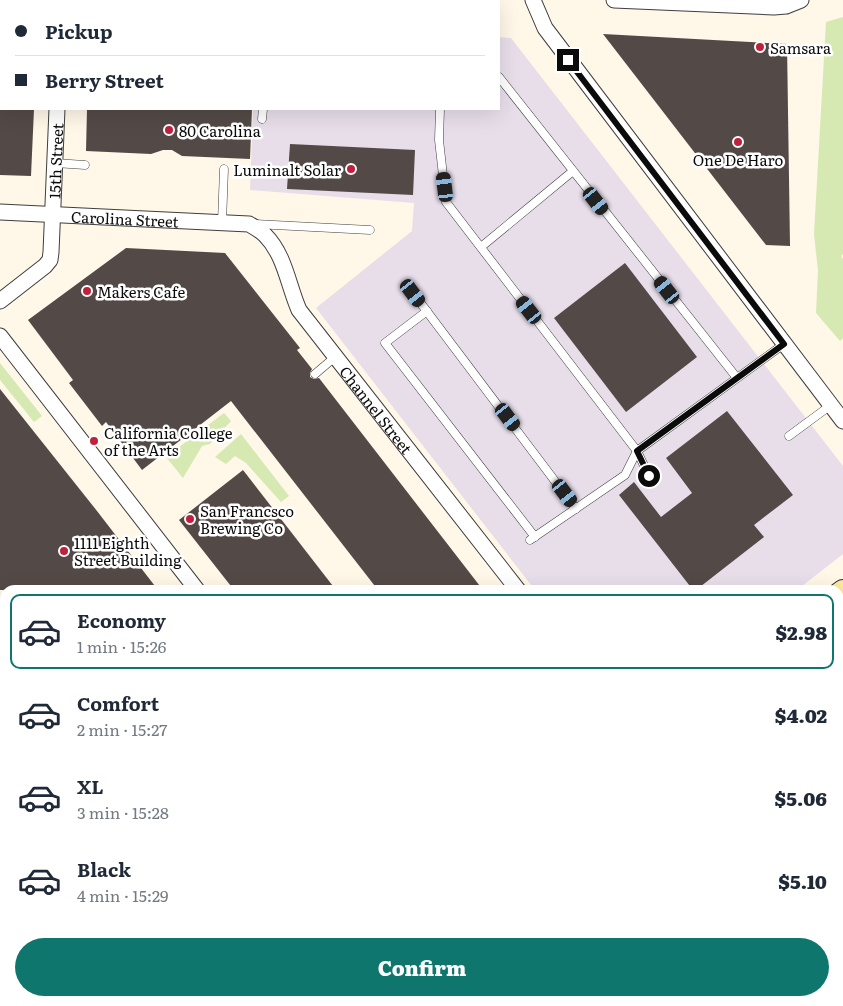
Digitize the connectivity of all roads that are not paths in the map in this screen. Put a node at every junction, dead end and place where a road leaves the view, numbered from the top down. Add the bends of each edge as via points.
1 (533, 0) edge
2 (614, 0) edge
3 (801, 0) edge
4 (500, 78) edge
5 (57, 110) edge
6 (262, 110) edge
7 (440, 110) edge
8 (262, 119) dead end
9 (55, 163) junction
10 (85, 165) dead end
11 (224, 169) dead end
12 (573, 171) junction
13 (0, 212) edge
14 (52, 214) junction
15 (222, 222) junction
16 (249, 224) junction
17 (370, 230) dead end
18 (481, 247) junction
19 (413, 293) dead end
20 (0, 301) edge
21 (427, 311) junction
22 (0, 336) edge
23 (784, 344) junction
24 (335, 357) junction
25 (315, 374) dead end
26 (737, 378) junction
27 (831, 405) junction
28 (843, 421) edge
29 (789, 436) dead end
30 (637, 451) junction
31 (649, 476) dead end
32 (576, 509) junction
33 (193, 585) edge
34 (514, 585) edge

1 - 23 street via 545,28
2 - 3 street via 774,7
4 - 12 lane
5 - 9 street, 15th Street
6 - 8 lane
7 - 18 lane via 439,140 446,202
9 - 10 lane
9 - 14 street, 15th Street
11 - 15 lane
12 - 18 lane
12 - 26 lane
13 - 14 street, Carolina Street
14 - 15 street, Carolina Street
14 - 20 street, 15th Street via 50,260
15 - 16 street, Carolina Street
16 - 17 lane
16 - 24 street, Channel Street via 264,234 278,252 299,310
18 - 30 lane
19 - 21 lane
21 - 32 lane
21 - 32 lane via 385,343 533,539
22 - 33 street
23 - 26 lane
23 - 27 street
24 - 25 lane
24 - 34 street, Channel Street
26 - 30 lane
27 - 28 street
27 - 29 lane
30 - 31 lane
30 - 32 lane via 625,475

